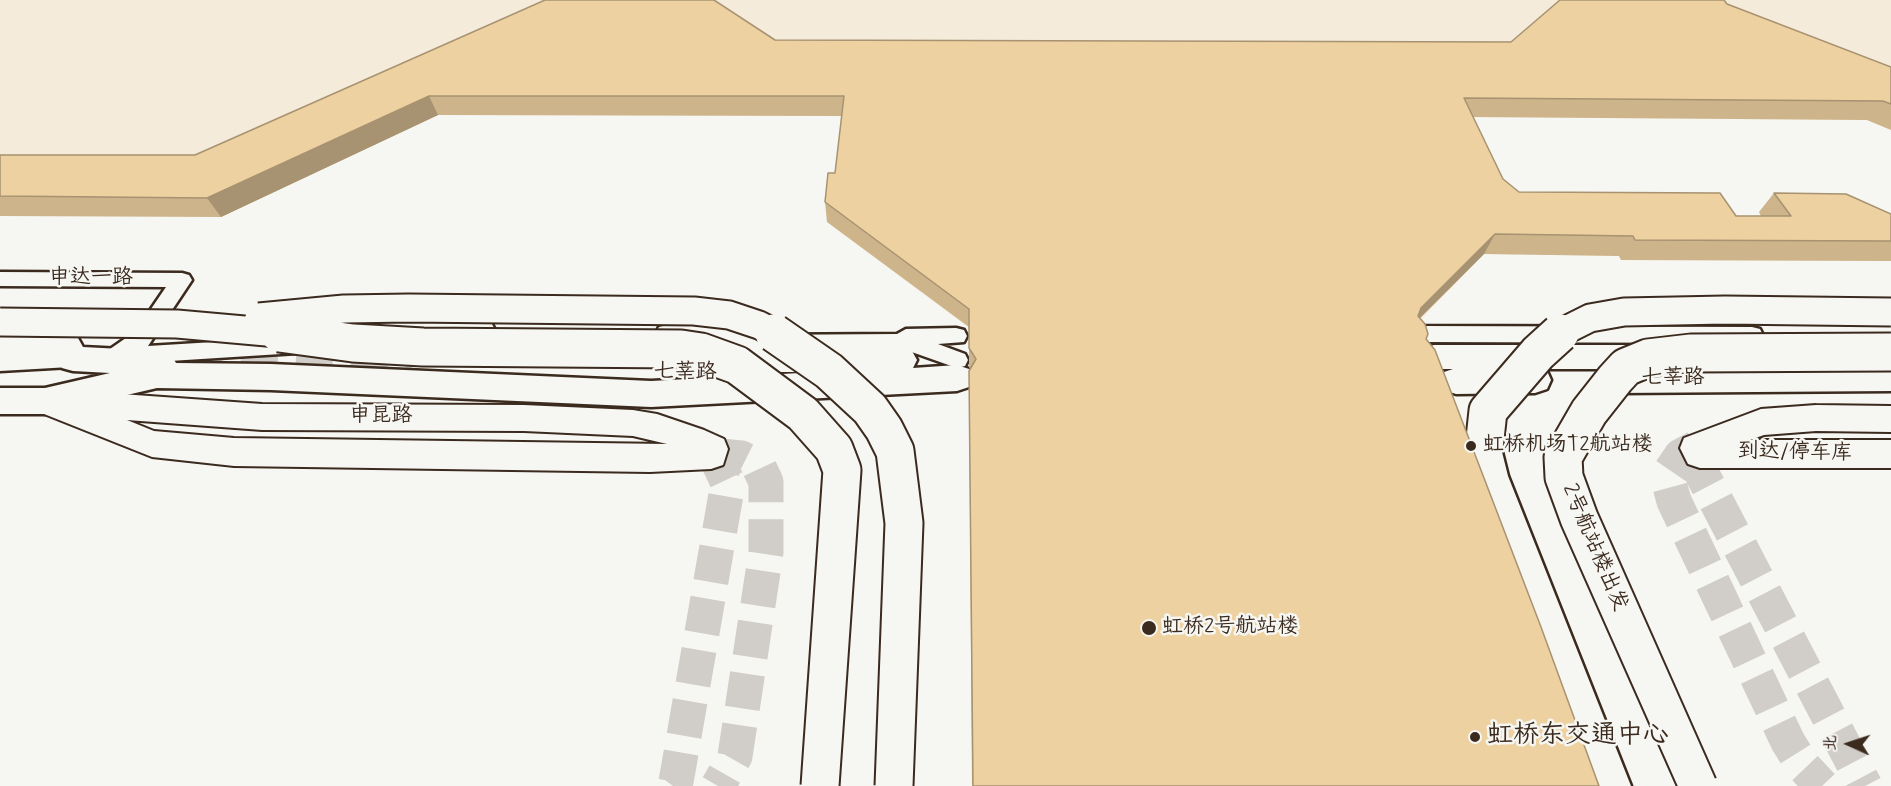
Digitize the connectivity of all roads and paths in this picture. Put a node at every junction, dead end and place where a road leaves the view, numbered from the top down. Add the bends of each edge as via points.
1 (0, 279) edge
2 (1891, 312) edge
3 (168, 319) junction
4 (0, 322) edge
5 (363, 335) junction
6 (1891, 336) edge
7 (807, 338) dead end
8 (658, 339) dead end
9 (0, 346) edge
10 (1891, 352) edge
11 (70, 353) junction
12 (115, 357) junction
13 (957, 358) junction
14 (1437, 358) junction
15 (1891, 358) edge
16 (0, 363) edge
17 (412, 368) tunnel mouth
18 (1891, 378) edge
19 (0, 401) edge
20 (45, 401) junction
21 (1891, 419) edge
22 (1891, 454) edge
23 (820, 786) edge
24 (894, 786) edge
25 (1610, 786) edge
26 (1698, 786) edge

1 - 3 street, 申达一路 via 182,280
2 - 25 main road, bridge via 1725,309 1624,312 1590,318 1563,330 1488,411 1484,448 1490,476
3 - 4 main road, bridge
3 - 5 street via 158,332 167,337 289,325
3 - 12 street
3 - 23 main road, bridge via 353,343 681,349 721,358 765,384 821,431 842,470
3 - 24 main road, bridge via 344,309 694,311 729,315 782,337 856,395 884,429 895,451 904,523
5 - 8 street
5 - 12 street via 279,346
5 - 13 street via 713,333 752,344 907,342
6 - 14 street
7 - 13 street
9 - 11 main road
10 - 26 main road, 2号航站楼出发, bridge via 1691,353 1648,358 1626,367 1615,379 1589,412 1563,457 1564,477 1579,518
11 - 12 street
11 - 13 main road via 192,364
11 - 16 street
13 - 17 main road, 七莘路
13 - 20 main road via 651,394 157,375
14 - 15 main road
14 - 18 main road, 七莘路
19 - 20 main road
20 - 20 main road, 申昆路 via 262,417 524,418 633,423 692,439 712,452 650,458 234,452 152,444
21 - 22 main road, 到达/停车库 via 1761,422 1698,451

